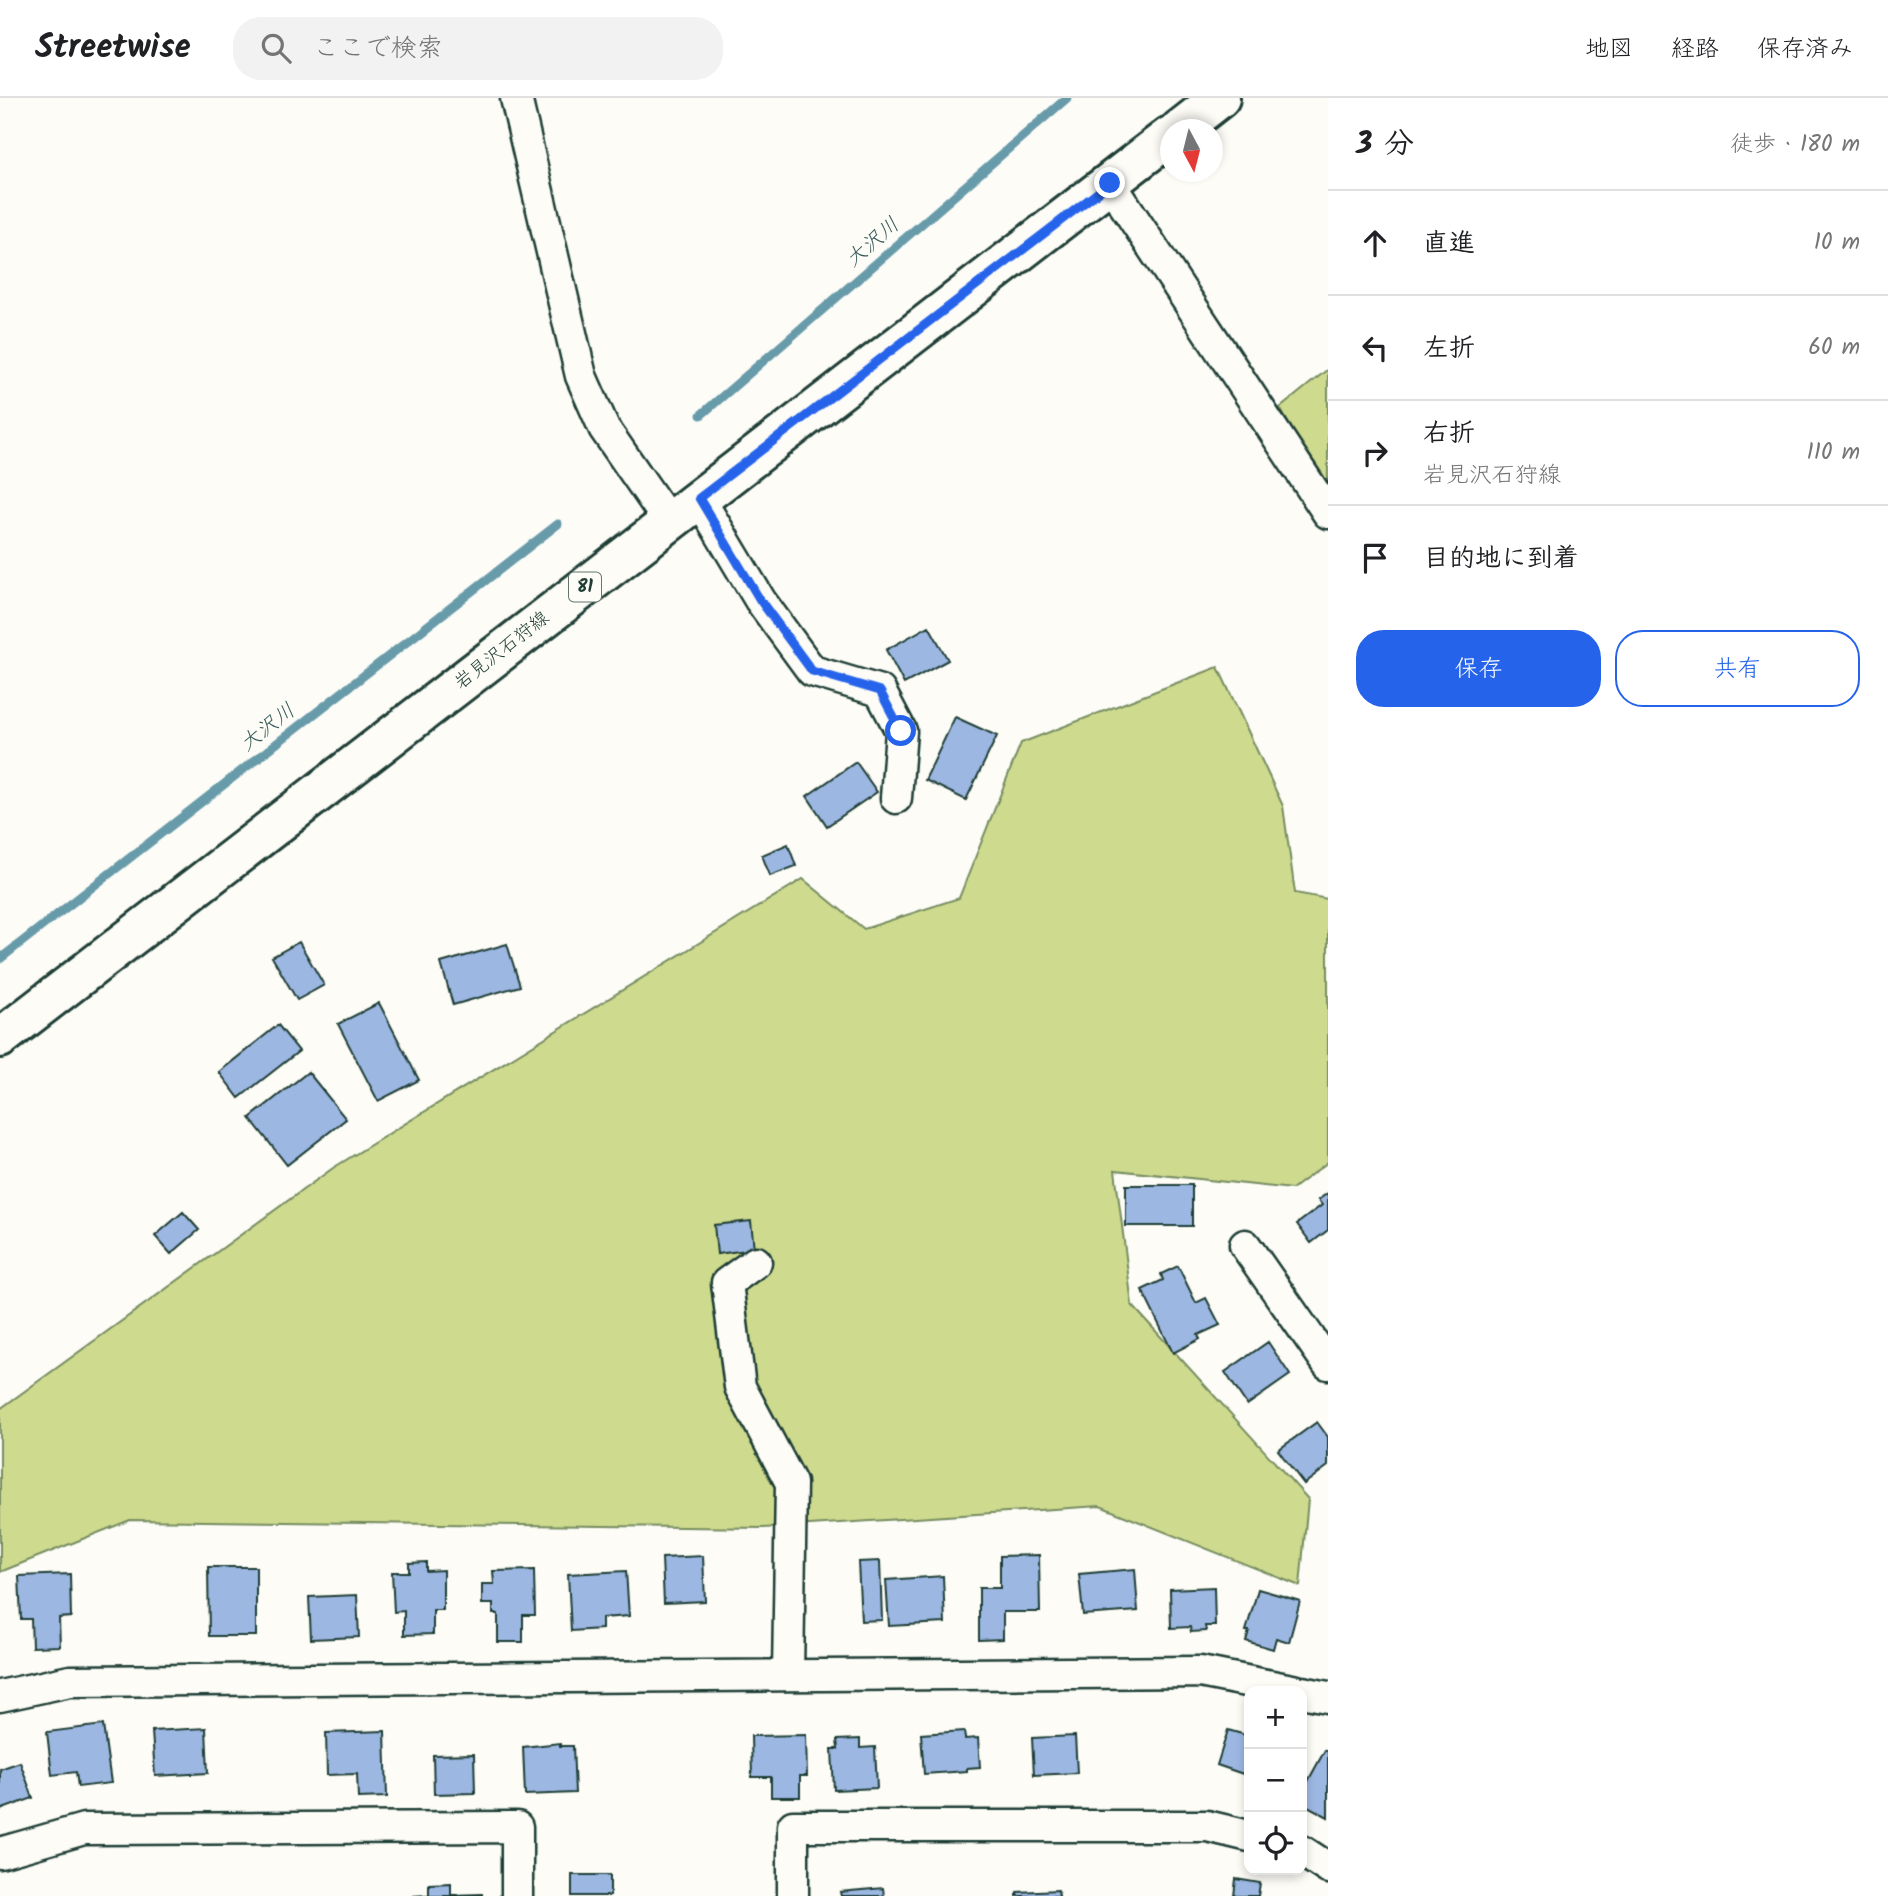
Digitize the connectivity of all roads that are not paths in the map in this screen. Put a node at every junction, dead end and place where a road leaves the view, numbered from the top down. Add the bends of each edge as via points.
1 (516, 98) edge
2 (1220, 98) edge
3 (1193, 119) edge
4 (1160, 144) edge
5 (1110, 183) junction
6 (699, 498) junction
7 (1328, 513) edge
8 (669, 522) junction
9 (896, 798) dead end
10 (0, 1038) edge
11 (1244, 1245) dead end
12 (756, 1262) dead end
13 (1328, 1364) edge
14 (788, 1675) junction
15 (1270, 1686) edge
16 (1307, 1693) edge
17 (0, 1696) edge
18 (1328, 1697) edge
19 (1244, 1835) edge
20 (0, 1853) edge
21 (1307, 1854) edge
22 (1328, 1868) edge
23 (517, 1896) edge
24 (793, 1896) edge

1 - 8 street via 581,376 604,428
2 - 3 main road
4 - 5 main road, 岩見沢石狩線 / 81
5 - 6 main road, 岩見沢石狩線 / 81
5 - 7 street
6 - 8 main road, 岩見沢石狩線 / 81
6 - 9 street via 760,600 812,671 880,691 901,731
8 - 10 main road, 岩見沢石狩線 / 81
11 - 13 street
12 - 14 street via 727,1283 740,1387 791,1483
14 - 15 street via 1200,1672
14 - 17 street via 70,1681
16 - 18 street
19 - 24 street via 1208,1826 793,1826
20 - 23 street via 84,1829 517,1827
21 - 22 street

